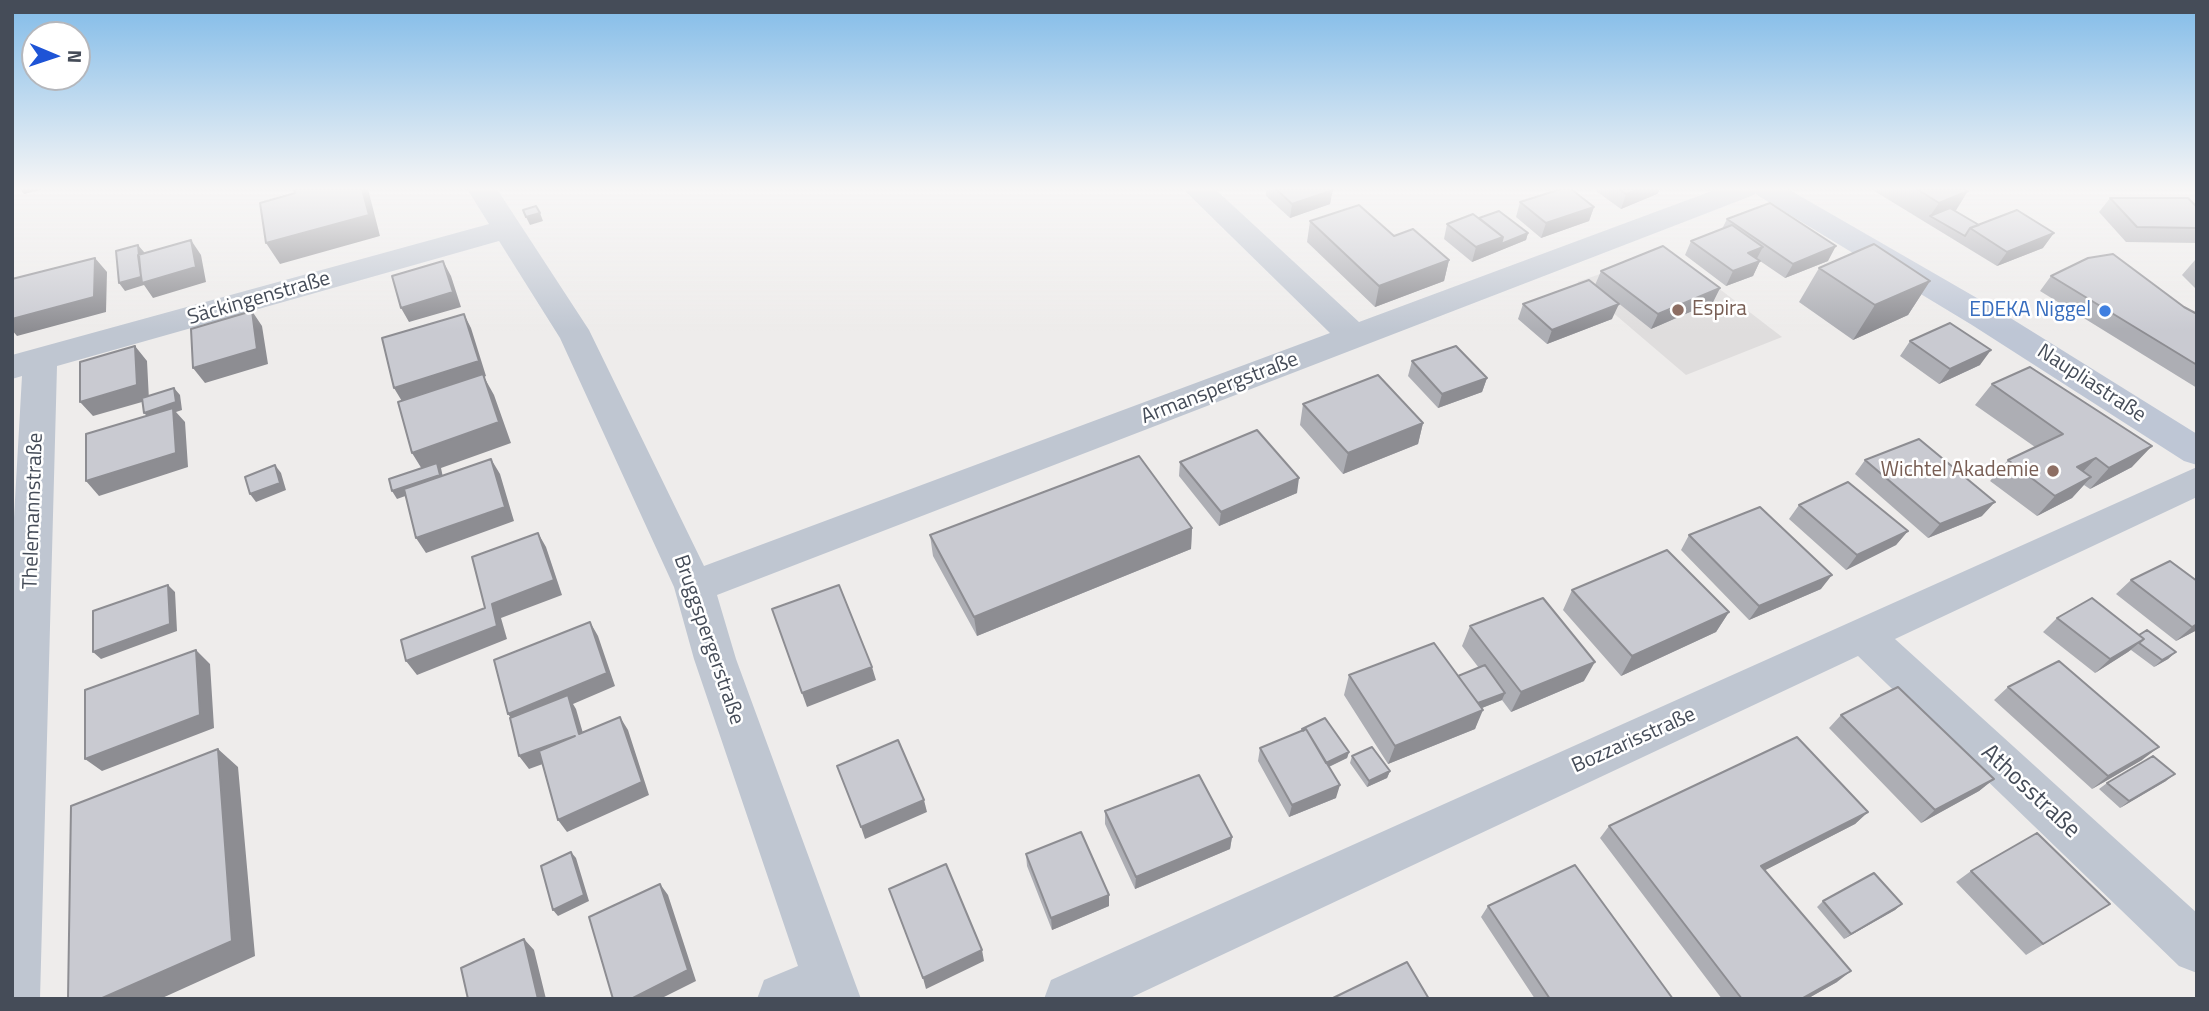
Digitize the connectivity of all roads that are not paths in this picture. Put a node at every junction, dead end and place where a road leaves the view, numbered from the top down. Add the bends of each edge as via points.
1 (480, 236) edge
2 (511, 236) edge
3 (1248, 236) edge
4 (1621, 236) edge
5 (1847, 236) edge
6 (1355, 338) junction
7 (26, 363) edge
8 (2197, 452) edge
9 (2197, 481) edge
10 (694, 587) junction
11 (1864, 636) junction
12 (2197, 948) edge
13 (832, 989) edge
14 (14, 999) edge
15 (783, 999) edge
16 (1070, 999) edge

1 - 7 street, Säckingenstraße
2 - 10 street, Bruggspergerstraße via 577,338
3 - 6 street
4 - 6 street, Armanspergstraße
5 - 8 street, Naupliastraße
6 - 10 street, Armanspergstraße
7 - 14 street, Thelemannstraße
9 - 11 street, Bozzarisstraße
10 - 13 street, Bruggspergerstraße via 715,659
11 - 12 street, Athosstraße
11 - 16 street, Bozzarisstraße
13 - 15 street

